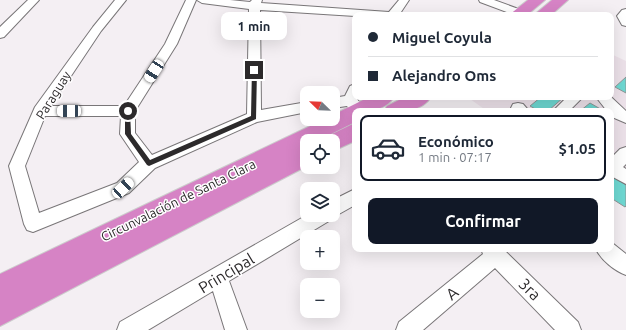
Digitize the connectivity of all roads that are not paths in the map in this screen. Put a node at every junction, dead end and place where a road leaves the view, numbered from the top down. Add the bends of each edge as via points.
1 (34, 0) edge
2 (121, 0) edge
3 (191, 0) edge
4 (202, 0) edge
5 (404, 0) edge
6 (538, 0) edge
7 (561, 0) edge
8 (490, 1) edge
9 (256, 3) edge
10 (354, 12) edge
11 (395, 12) edge
12 (515, 12) edge
13 (522, 12) edge
14 (546, 12) edge
15 (626, 12) edge
16 (626, 23) edge
17 (0, 34) edge
18 (374, 100) edge
19 (414, 100) edge
20 (573, 100) edge
21 (606, 100) edge
22 (340, 104) edge
23 (356, 105) edge
24 (400, 108) edge
25 (563, 108) edge
26 (613, 108) edge
27 (300, 109) edge
28 (614, 110) edge
29 (40, 111) junction
30 (128, 111) junction
31 (254, 117) junction
32 (626, 118) edge
33 (352, 134) edge
34 (340, 140) edge
35 (626, 154) edge
36 (300, 160) edge
37 (149, 163) junction
38 (614, 165) edge
39 (614, 170) edge
40 (626, 177) edge
41 (352, 198) edge
42 (340, 205) edge
43 (311, 222) edge
44 (493, 252) edge
45 (609, 252) edge
46 (626, 266) edge
47 (218, 277) junction
48 (0, 288) edge
49 (0, 312) edge
50 (128, 330) edge
51 (236, 330) edge
52 (407, 330) edge
53 (570, 330) edge

1 - 17 street
2 - 29 street, Paraguay via 97,29
3 - 30 street via 171,44
4 - 9 street
5 - 11 street
6 - 13 highway
7 - 14 highway
8 - 12 street
9 - 10 street
9 - 31 street
15 - 16 street via 623,16
18 - 23 highway, Circunvalación de Santa Clara
19 - 24 highway
20 - 25 street
21 - 26 street
22 - 23 street
23 - 48 highway, Circunvalación de Santa Clara
27 - 31 street
28 - 32 street
29 - 30 street
29 - 37 street, Paraguay via 17,166 33,224 123,188
30 - 37 street via 128,134
31 - 37 street
33 - 34 highway
35 - 38 street
36 - 49 highway, Circunvalación de Santa Clara
39 - 40 street
41 - 42 street
43 - 47 street, Principal
44 - 52 street, A
44 - 53 street, 3ra
45 - 46 street
47 - 50 street, Principal
47 - 51 street

